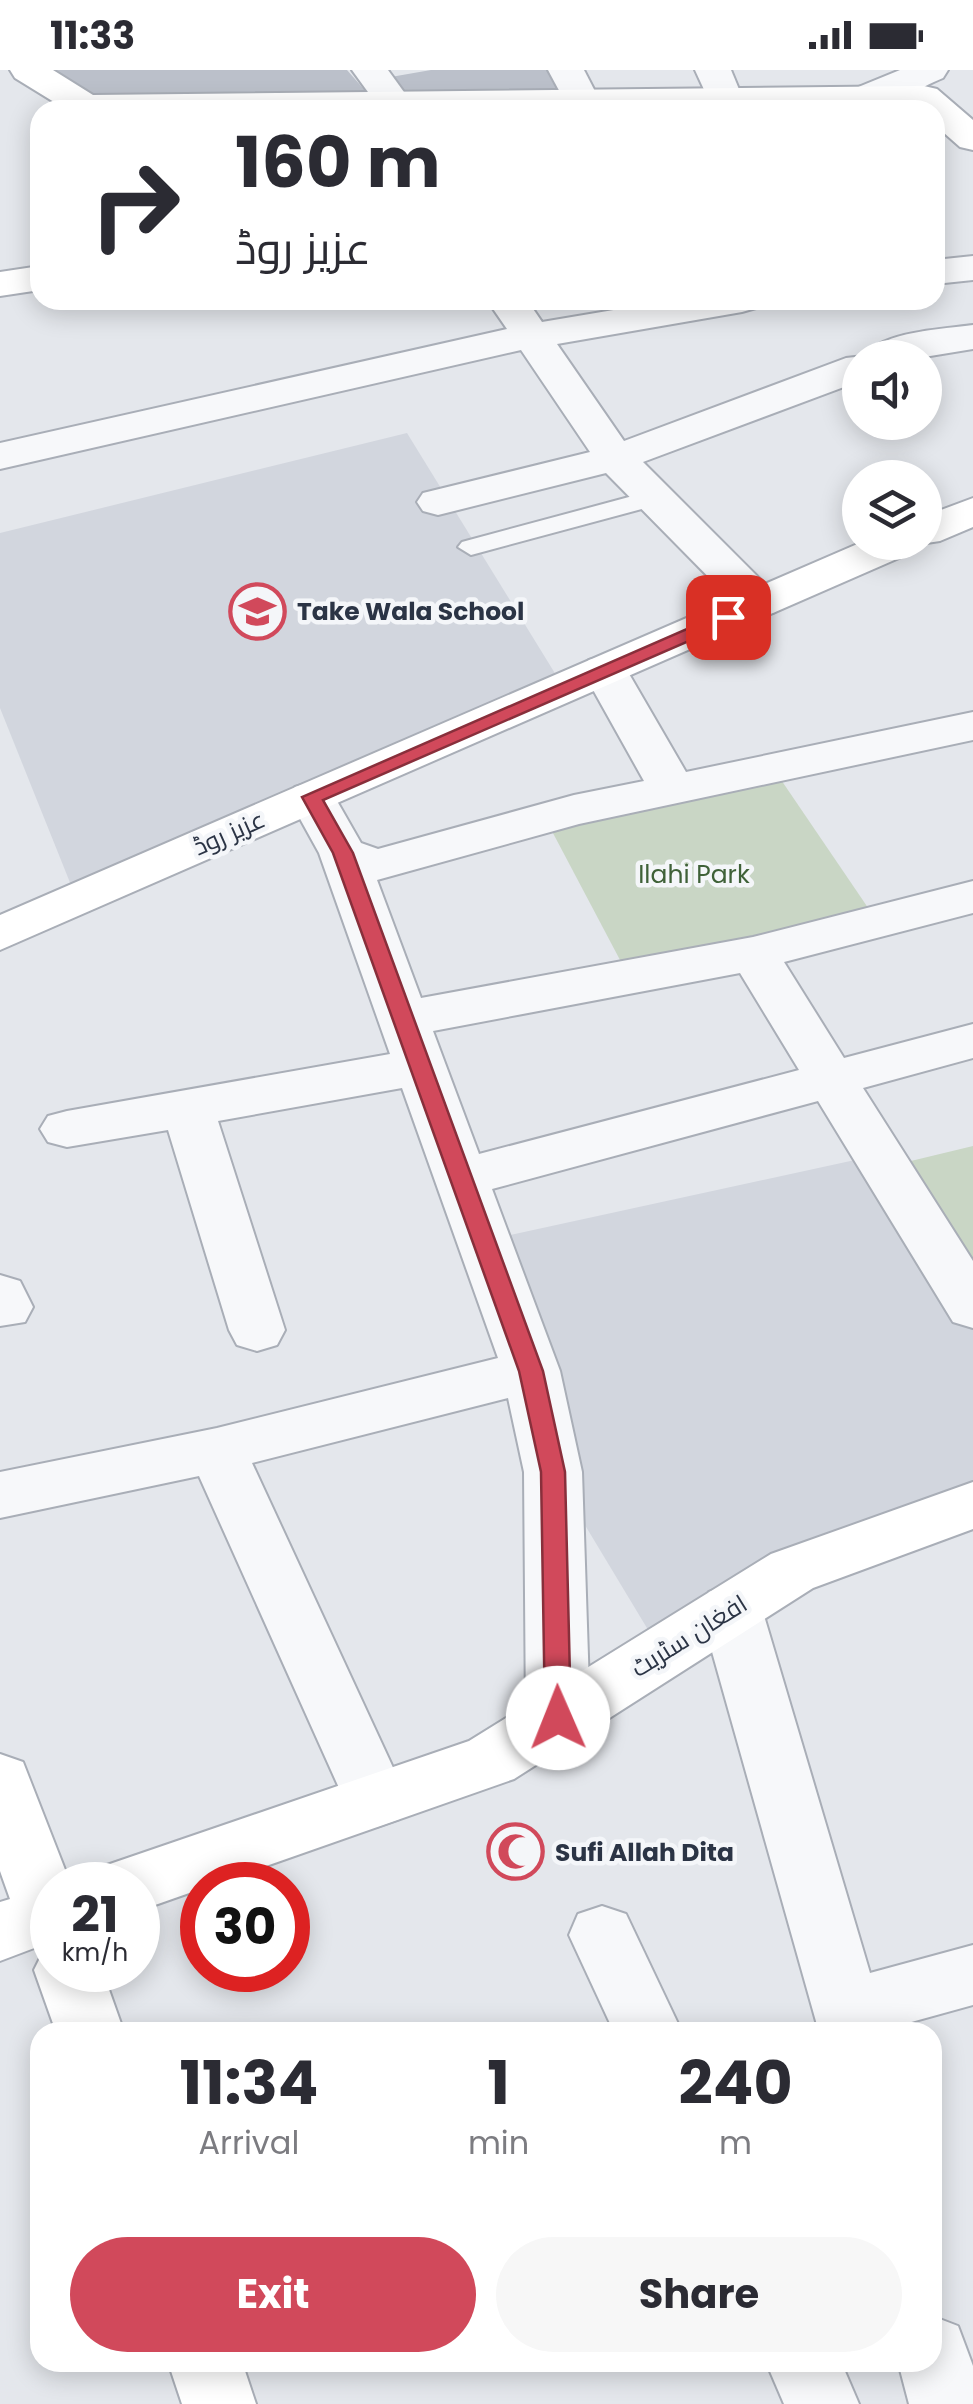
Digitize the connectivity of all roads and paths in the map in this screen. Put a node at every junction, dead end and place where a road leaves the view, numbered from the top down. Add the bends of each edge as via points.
1 (28, 70) edge
2 (906, 75) edge
3 (388, 85) edge
4 (574, 85) edge
5 (719, 85) edge
6 (864, 98) junction
7 (76, 100) edge
8 (172, 100) edge
9 (928, 100) edge
10 (973, 268) edge
11 (945, 271) edge
12 (30, 280) edge
13 (0, 284) edge
14 (514, 310) edge
15 (684, 310) edge
16 (532, 336) junction
17 (973, 337) edge
18 (942, 341) edge
19 (842, 374) edge
20 (0, 456) edge
21 (615, 458) junction
22 (655, 498) junction
23 (438, 502) dead end
24 (973, 511) edge
25 (942, 525) edge
26 (471, 547) dead end
27 (859, 560) edge
28 (759, 604) junction
29 (605, 670) junction
30 (973, 726) edge
31 (672, 790) junction
32 (312, 797) junction
33 (343, 853) junction
34 (973, 897) edge
35 (0, 934) edge
36 (753, 954) junction
37 (973, 1042) edge
38 (412, 1043) junction
39 (831, 1079) junction
40 (188, 1108) junction
41 (67, 1129) dead end
42 (460, 1178) junction
43 (973, 1308) edge
44 (257, 1330) dead end
45 (531, 1371) junction
46 (217, 1450) junction
47 (0, 1495) edge
48 (973, 1505) edge
49 (731, 1610) junction
50 (558, 1718) junction
51 (0, 1780) edge
52 (376, 1800) junction
53 (160, 1875) edge
54 (30, 1882) edge
55 (602, 1935) dead end
56 (973, 1975) edge
57 (72, 1992) edge
58 (850, 2021) edge
59 (85, 2022) edge
60 (643, 2022) edge
61 (208, 2372) edge
62 (808, 2372) edge
63 (938, 2372) edge
64 (219, 2404) edge
65 (822, 2404) edge
66 (946, 2404) edge

1 - 7 main road
2 - 6 street
3 - 4 main road
3 - 8 main road
4 - 5 main road
5 - 6 main road
6 - 9 main road
10 - 11 street
12 - 13 main road
14 - 16 street
15 - 16 street
16 - 20 street
16 - 21 street
17 - 18 street
19 - 21 street
21 - 22 street
21 - 23 street
22 - 26 lane
22 - 28 street
24 - 25 main road
27 - 28 main road, عزیز روڈ
28 - 29 main road, عزیز روڈ
29 - 31 street
29 - 32 main road, عزیز روڈ
30 - 31 street
31 - 33 street via 376,864
32 - 33 street
32 - 35 main road, عزیز روڈ
33 - 38 street
34 - 36 street
36 - 38 street
36 - 39 street
37 - 39 street
38 - 40 street
38 - 42 street
39 - 42 street
39 - 43 street
40 - 41 street
40 - 44 street
42 - 45 street
45 - 46 street
45 - 50 street via 553,1472
46 - 47 street
46 - 52 street
48 - 49 main road, افغان سٹریٹ via 792,1571
49 - 50 main road, افغان سٹریٹ
49 - 58 street
50 - 52 main road, افغان سٹریٹ via 492,1760
51 - 54 main road
52 - 53 main road, افغان سٹریٹ
55 - 60 street
56 - 58 street
57 - 59 main road
61 - 64 main road
62 - 65 street
63 - 66 street

